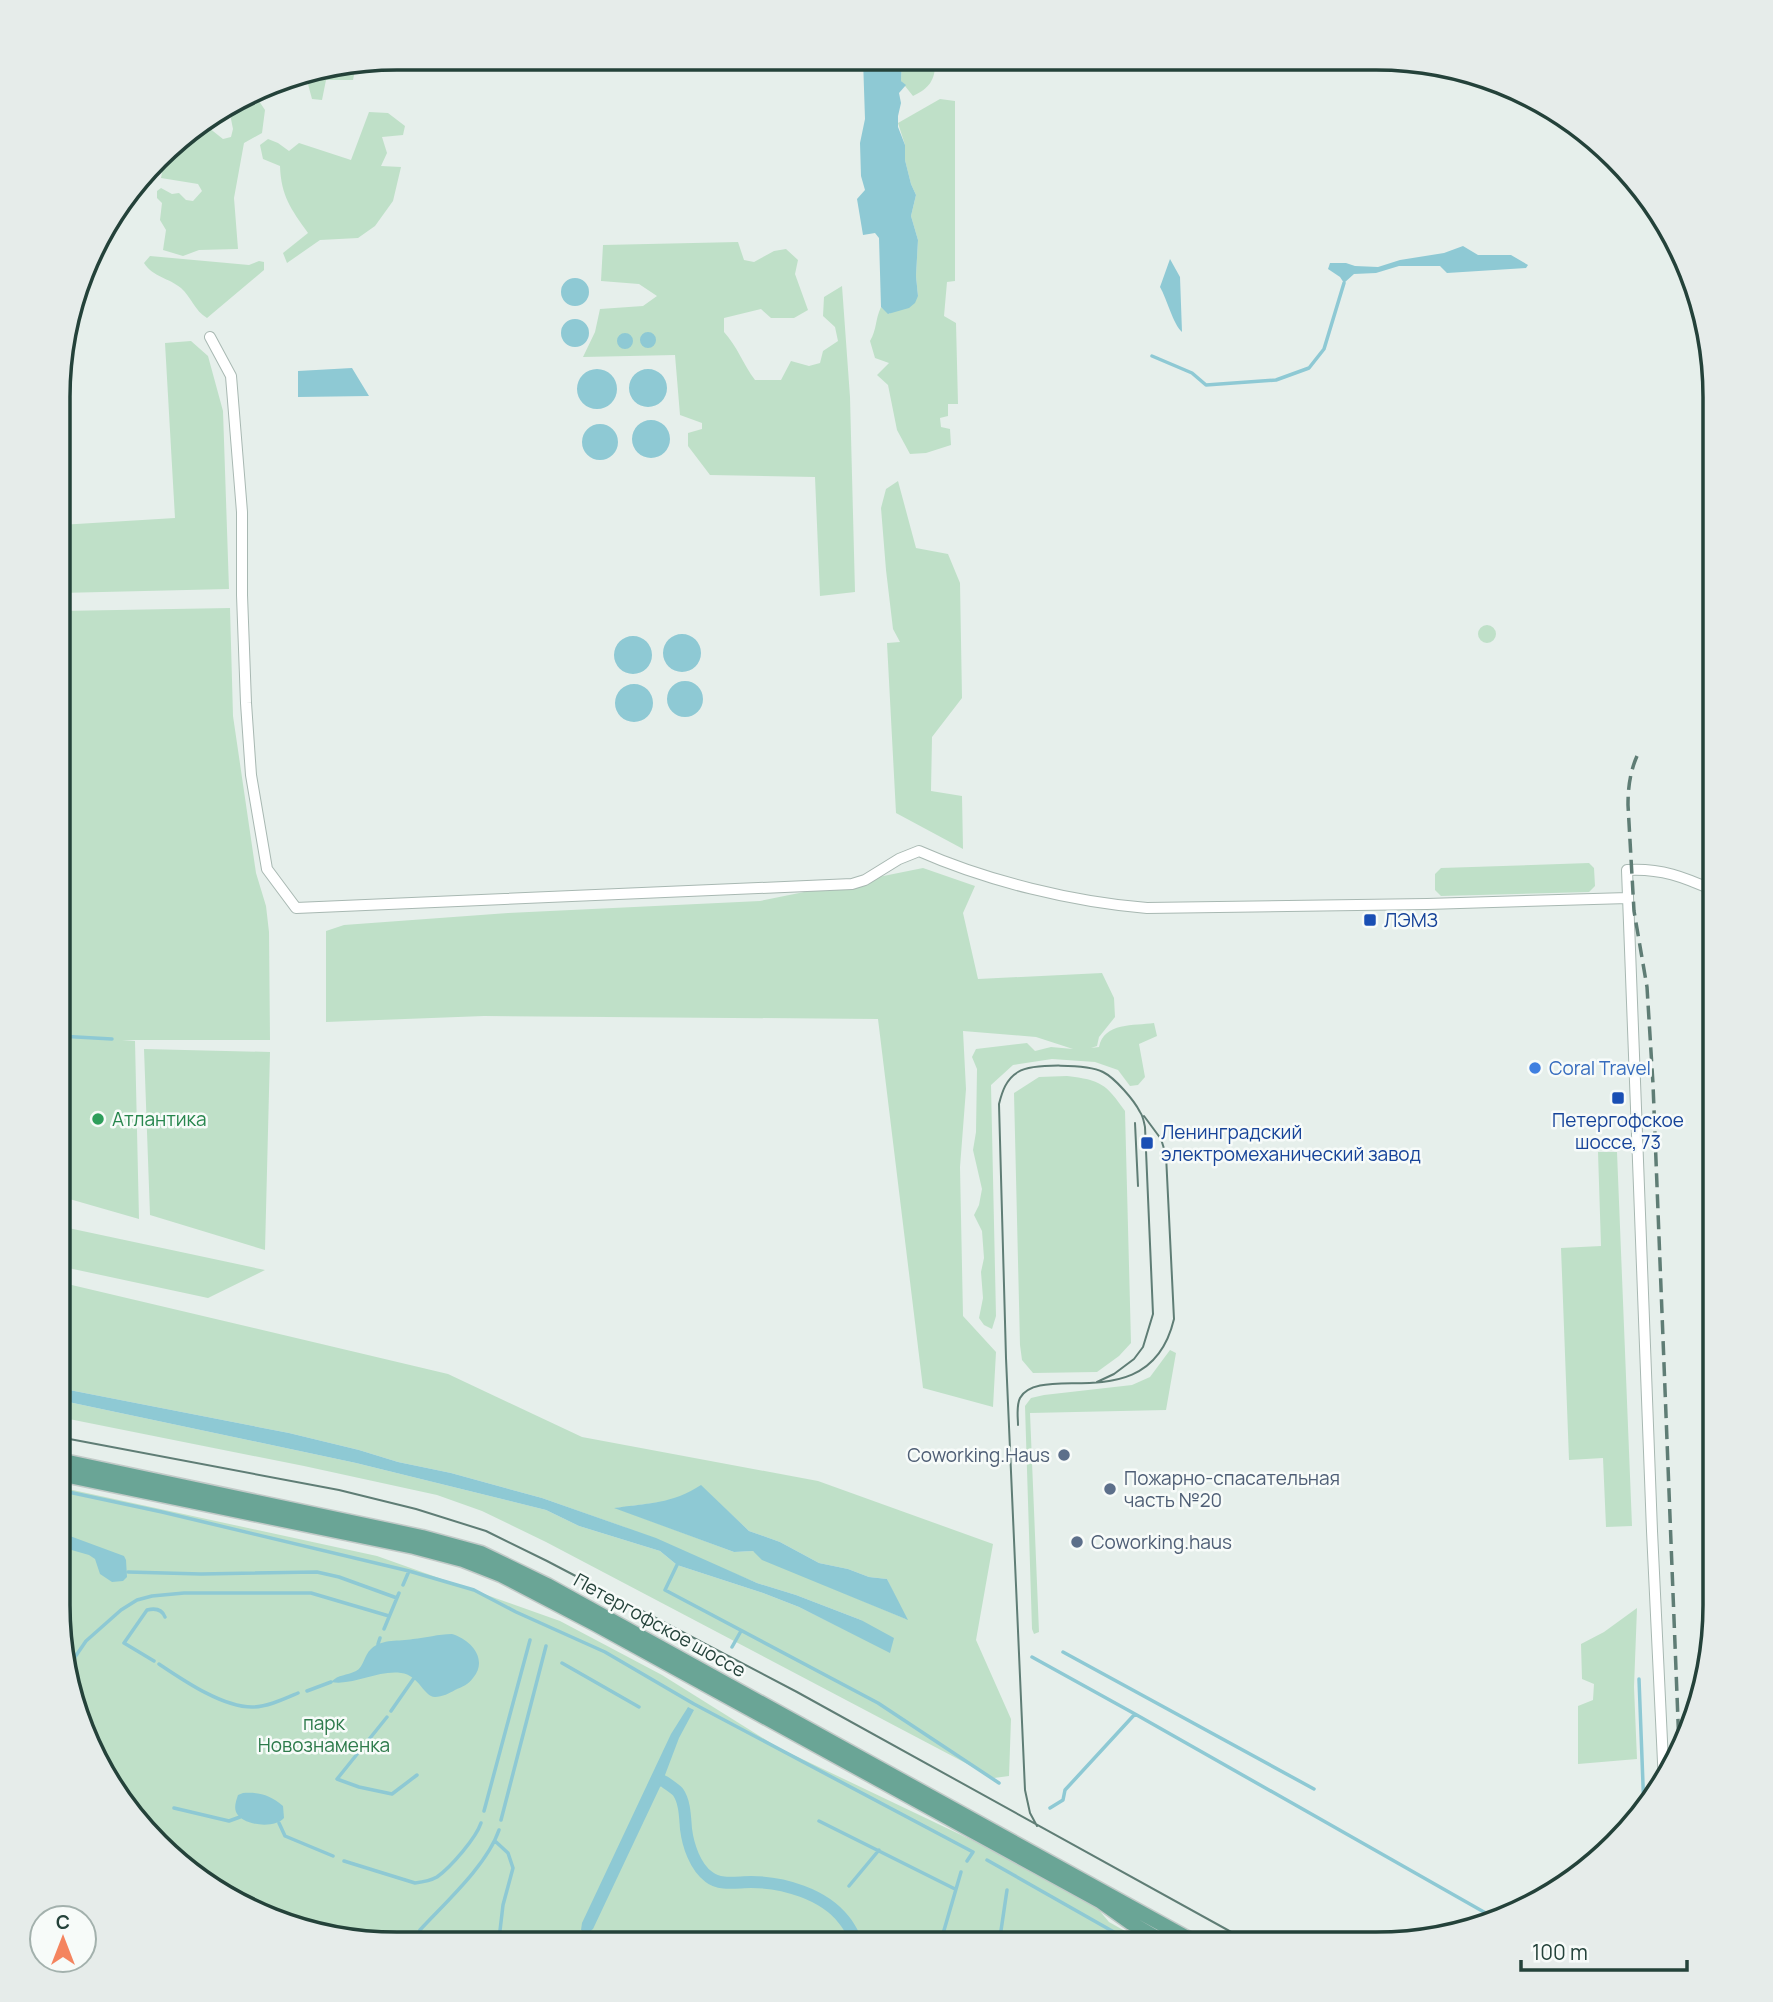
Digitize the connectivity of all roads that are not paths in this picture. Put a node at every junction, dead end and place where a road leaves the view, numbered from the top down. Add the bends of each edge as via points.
1 (210, 337) dead end
2 (1703, 886) edge
3 (1628, 898) junction
4 (70, 1462) edge
5 (70, 1476) edge
6 (1663, 1761) edge
7 (1146, 1932) edge
8 (1176, 1932) edge

1 - 3 street via 231,376 242,512 251,775 267,869 296,908 852,884 919,851 1020,885 1147,908
2 - 3 street via 1669,872 1627,870
3 - 6 street
4 - 8 main road, Петергофское шоссе via 422,1537 499,1560
5 - 7 main road, Петергофское шоссе via 414,1547 481,1566 1100,1901

